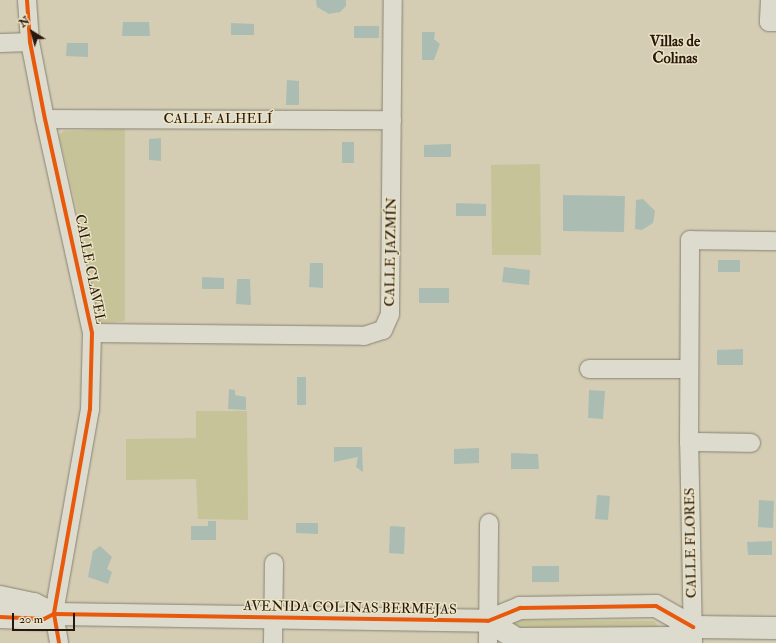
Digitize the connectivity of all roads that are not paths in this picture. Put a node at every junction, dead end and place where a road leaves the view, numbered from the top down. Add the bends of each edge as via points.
1 (27, 0) edge
2 (393, 0) edge
3 (770, 0) edge
4 (776, 22) edge
5 (30, 42) junction
6 (0, 43) edge
7 (45, 119) junction
8 (392, 120) junction
9 (776, 241) edge
10 (92, 333) junction
11 (589, 369) dead end
12 (689, 369) junction
13 (689, 442) junction
14 (751, 443) dead end
15 (489, 523) dead end
16 (274, 563) dead end
17 (0, 597) edge
18 (54, 614) junction
19 (0, 617) edge
20 (273, 619) junction
21 (488, 621) junction
22 (776, 628) edge
23 (693, 635) edge
24 (59, 643) edge
25 (273, 643) edge
26 (488, 643) edge

1 - 5 street, CALLE CLAVEL
2 - 8 street, CALLE JAZMÍN
3 - 4 street via 768,22
5 - 6 street
5 - 7 street, CALLE CLAVEL
7 - 8 street, CALLE ALHELÍ
7 - 10 street, CALLE CLAVEL
8 - 10 street, CALLE JAZMÍN via 390,314 383,330 364,336
9 - 12 street, CALLE FLORES via 690,240
10 - 18 street, CALLE CLAVEL via 90,409
11 - 12 street
12 - 13 street, CALLE FLORES
13 - 14 street
13 - 23 street, CALLE FLORES
15 - 21 street
16 - 20 street
17 - 18 street, AVENIDA COLINAS BERMEJAS via 34,604
18 - 19 street, AVENIDA COLINAS BERMEJAS via 44,619
18 - 20 street, AVENIDA COLINAS BERMEJAS
18 - 24 street, CALLE CLAVEL
20 - 21 street, AVENIDA COLINAS BERMEJAS
20 - 25 street
21 - 23 street, AVENIDA COLINAS BERMEJAS via 517,639 671,638
21 - 23 street, AVENIDA COLINAS BERMEJAS via 520,608 656,606
21 - 26 street
22 - 23 street, AVENIDA COLINAS BERMEJAS

